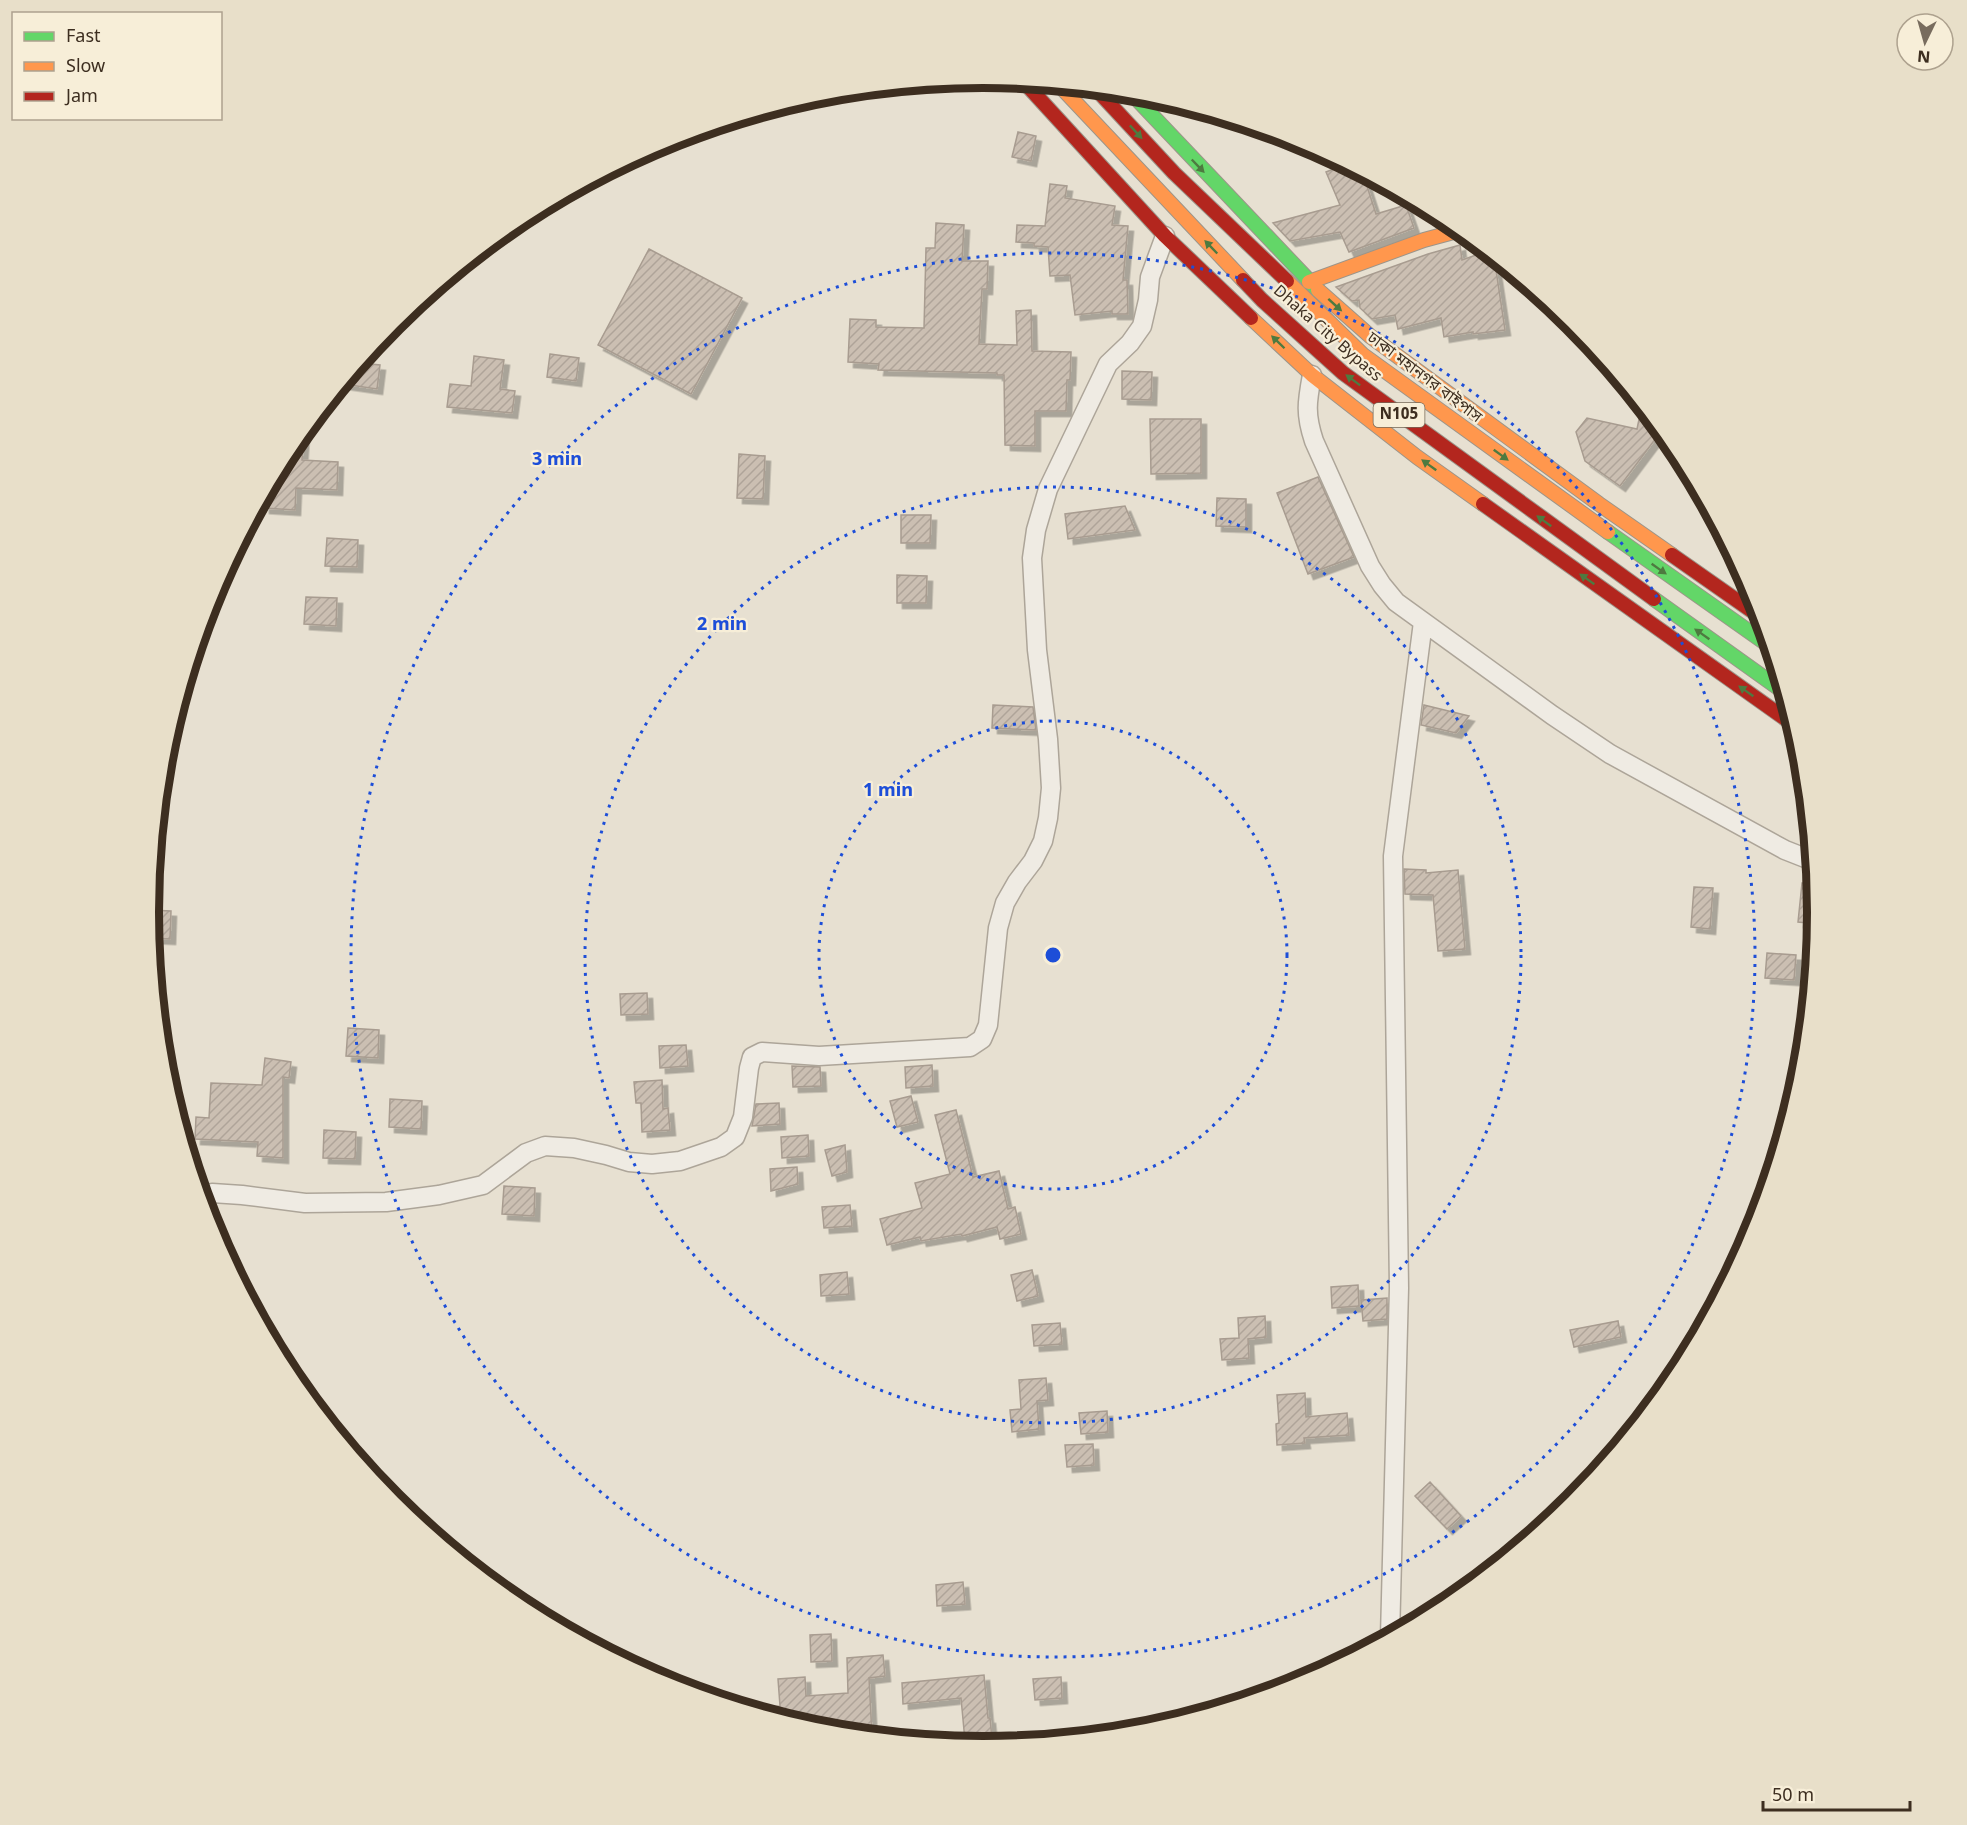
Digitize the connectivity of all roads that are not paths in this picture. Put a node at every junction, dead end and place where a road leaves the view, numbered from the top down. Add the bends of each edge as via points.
1 (1031, 90) edge
2 (1066, 93) edge
3 (1104, 98) edge
4 (1141, 104) edge
5 (1449, 233) edge
6 (1165, 236) junction
7 (1309, 282) junction
8 (1312, 375) junction
9 (1750, 609) edge
10 (1423, 622) junction
11 (1761, 640) edge
12 (1775, 686) edge
13 (1784, 718) edge
14 (1806, 858) edge
15 (209, 1194) edge
16 (1390, 1629) edge

1 - 6 main road
12 -> 2 main road, Dhaka City Bypass / N105 via 1343,372 1262,300
3 -> 11 main road, ঢাকা মহানগর বাইপাস / N105 via 1174,173 1363,355
4 -> 7 main road
5 - 7 main road
8 -> 6 main road
6 - 15 street via 1150,277 1142,326 1108,364 1048,489 1036,530 1032,558 1037,650 1048,739 1048,818 1033,861 1005,903 998,928 988,1025 982,1039 970,1047 819,1056 762,1052 752,1057 743,1117 735,1137 721,1147 680,1161 629,1162 574,1148 545,1146 526,1153 483,1185 439,1195 386,1202 305,1203
7 -> 9 main road via 1380,343
8 - 10 street via 1306,410 1309,426 1370,566 1396,602
13 -> 8 main road via 1427,464
10 - 14 street via 1610,754
10 - 16 street via 1393,856 1399,1288

